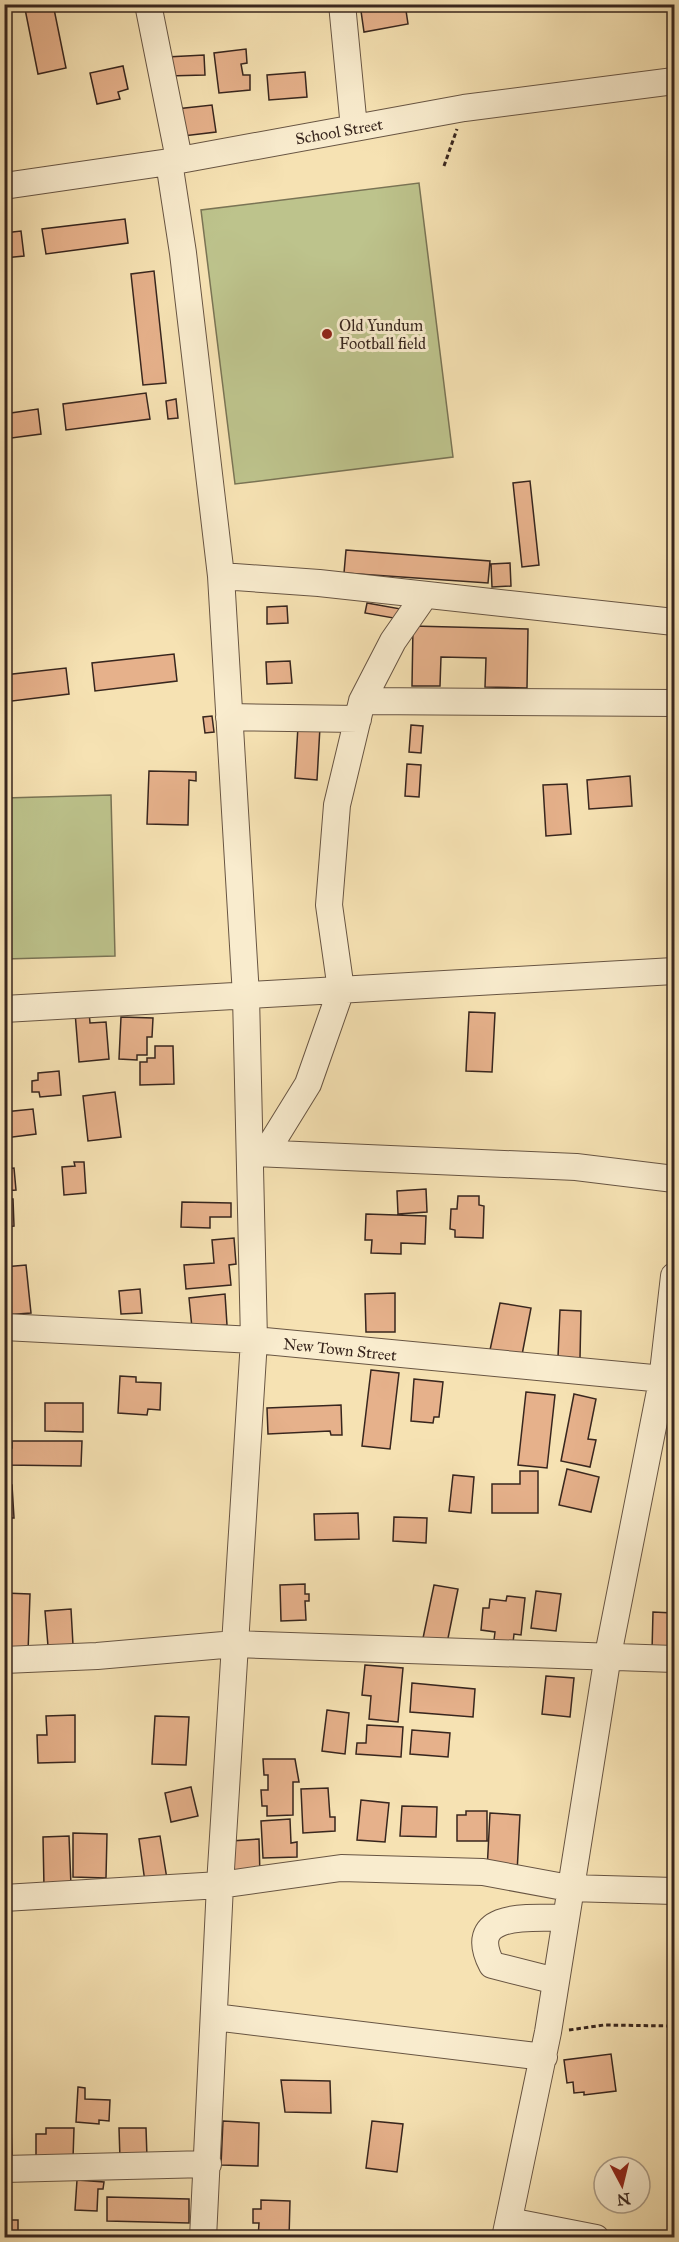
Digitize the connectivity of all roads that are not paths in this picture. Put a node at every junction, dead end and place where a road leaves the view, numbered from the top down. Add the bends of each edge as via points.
1 (148, 4) edge
2 (342, 4) edge
3 (675, 81) edge
4 (354, 128) junction
5 (174, 160) junction
6 (4, 186) edge
7 (221, 576) junction
8 (425, 595) junction
9 (675, 622) edge
10 (675, 703) edge
11 (360, 710) junction
12 (230, 717) junction
13 (675, 971) edge
14 (341, 990) junction
15 (246, 996) junction
16 (4, 1009) edge
17 (257, 1152) junction
18 (675, 1179) edge
19 (675, 1276) edge
20 (4, 1327) edge
21 (254, 1340) junction
22 (668, 1381) edge
23 (235, 1644) junction
24 (608, 1655) junction
25 (4, 1659) edge
26 (675, 1659) edge
27 (220, 1885) junction
28 (569, 1888) junction
29 (675, 1891) edge
30 (4, 1898) edge
31 (566, 1918) junction
32 (556, 1982) junction
33 (214, 2017) junction
34 (546, 2045) junction
35 (208, 2163) junction
36 (4, 2169) edge
37 (507, 2229) edge
38 (203, 2238) edge
39 (596, 2238) edge

1 - 5 street
2 - 4 street
3 - 4 street, School Street via 464,108
4 - 5 street, School Street
5 - 6 street, School Street
5 - 7 street
7 - 8 street
7 - 12 street
8 - 9 street
8 - 11 street via 393,641
10 - 11 street
11 - 12 street
11 - 14 street via 337,806 329,905
12 - 15 street
13 - 14 street
14 - 15 street
14 - 17 street via 308,1084
15 - 16 street
15 - 17 street
17 - 18 street via 576,1167
17 - 21 street
19 - 22 street
20 - 21 street, New Town Street
21 - 22 street, New Town Street
21 - 23 street
22 - 24 street
23 - 24 street
23 - 25 street via 97,1656
23 - 27 street
24 - 26 street
24 - 28 street
27 - 28 street via 341,1868 483,1872
27 - 30 street
27 - 33 street
28 - 29 street
28 - 31 street
31 - 32 street
31 - 32 street via 515,1918 500,1922 489,1930 485,1941 492,1965
32 - 34 street
33 - 34 street
33 - 35 street
34 - 37 street
35 - 36 street
35 - 38 street
37 - 39 street

